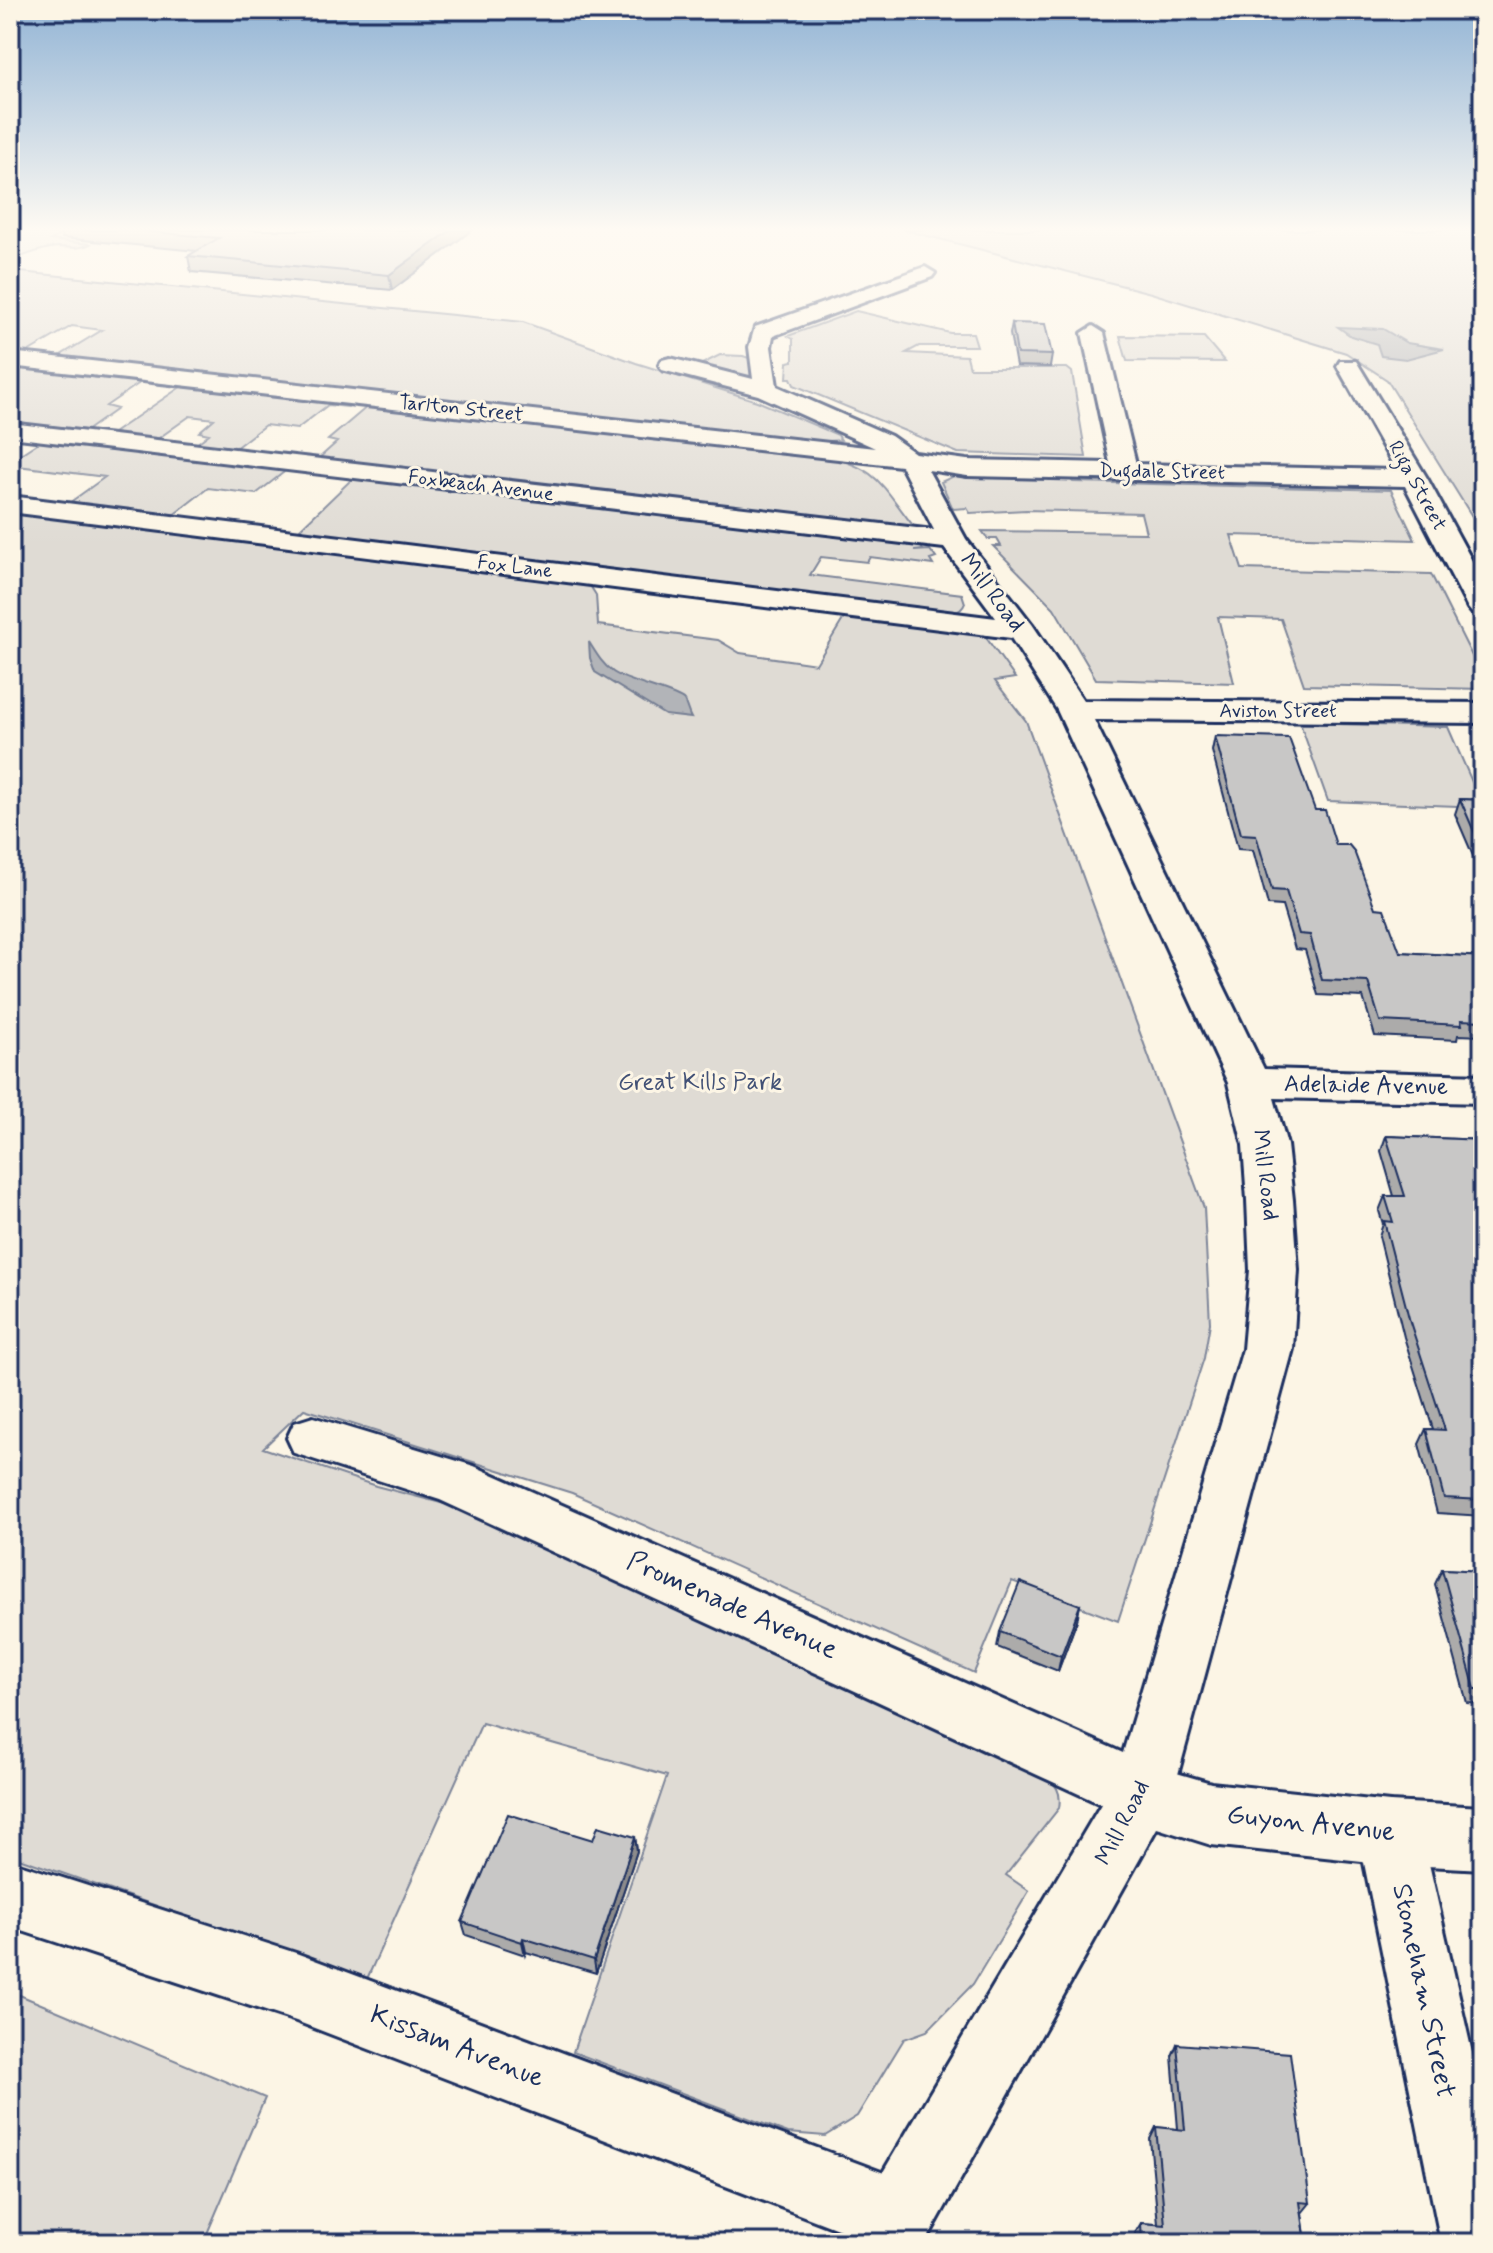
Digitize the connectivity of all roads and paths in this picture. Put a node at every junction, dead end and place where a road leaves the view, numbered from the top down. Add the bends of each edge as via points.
1 (758, 335) edge
2 (1093, 335) edge
3 (737, 349) junction
4 (10, 359) edge
5 (1348, 366) dead end
6 (766, 390) junction
7 (10, 430) edge
8 (911, 462) junction
9 (1125, 471) junction
10 (1414, 478) junction
11 (10, 504) edge
12 (953, 541) junction
13 (1483, 608) edge
14 (1021, 630) junction
15 (1073, 710) junction
16 (1483, 713) edge
17 (1249, 1083) junction
18 (1483, 1089) edge
19 (313, 1438) dead end
20 (1142, 1793) junction
21 (1390, 1833) junction
22 (1483, 1838) edge
23 (10, 1894) edge
24 (892, 2229) edge
25 (1478, 2243) edge

1 - 3 street
2 - 9 street
3 - 6 street
3 - 6 street, Mill Road via 670,365
4 - 8 street, Tarlton Street
5 - 10 street, Riga Street
6 - 8 street, Mill Road via 882,441
7 - 12 street, Foxbeach Avenue
8 - 9 street, Dugdale Street
8 - 12 street, Mill Road
9 - 10 street, Dugdale Street
10 - 13 street, Riga Street
11 - 14 street, Fox Lane
12 - 14 street, Mill Road
14 - 15 street, Mill Road
15 - 16 street, Aviston Street
15 - 17 street, Mill Road
17 - 18 street, Adelaide Avenue
17 - 20 street, Mill Road via 1265,1145 1270,1200 1274,1270 1268,1349
19 - 20 street, Promenade Avenue via 455,1482
20 - 21 street, Guyon Avenue via 1211,1814
20 - 24 street, Mill Road
21 - 22 street, Guyon Avenue
21 - 25 street, Stoneham Street
23 - 24 street, Kissam Avenue via 296,1987

